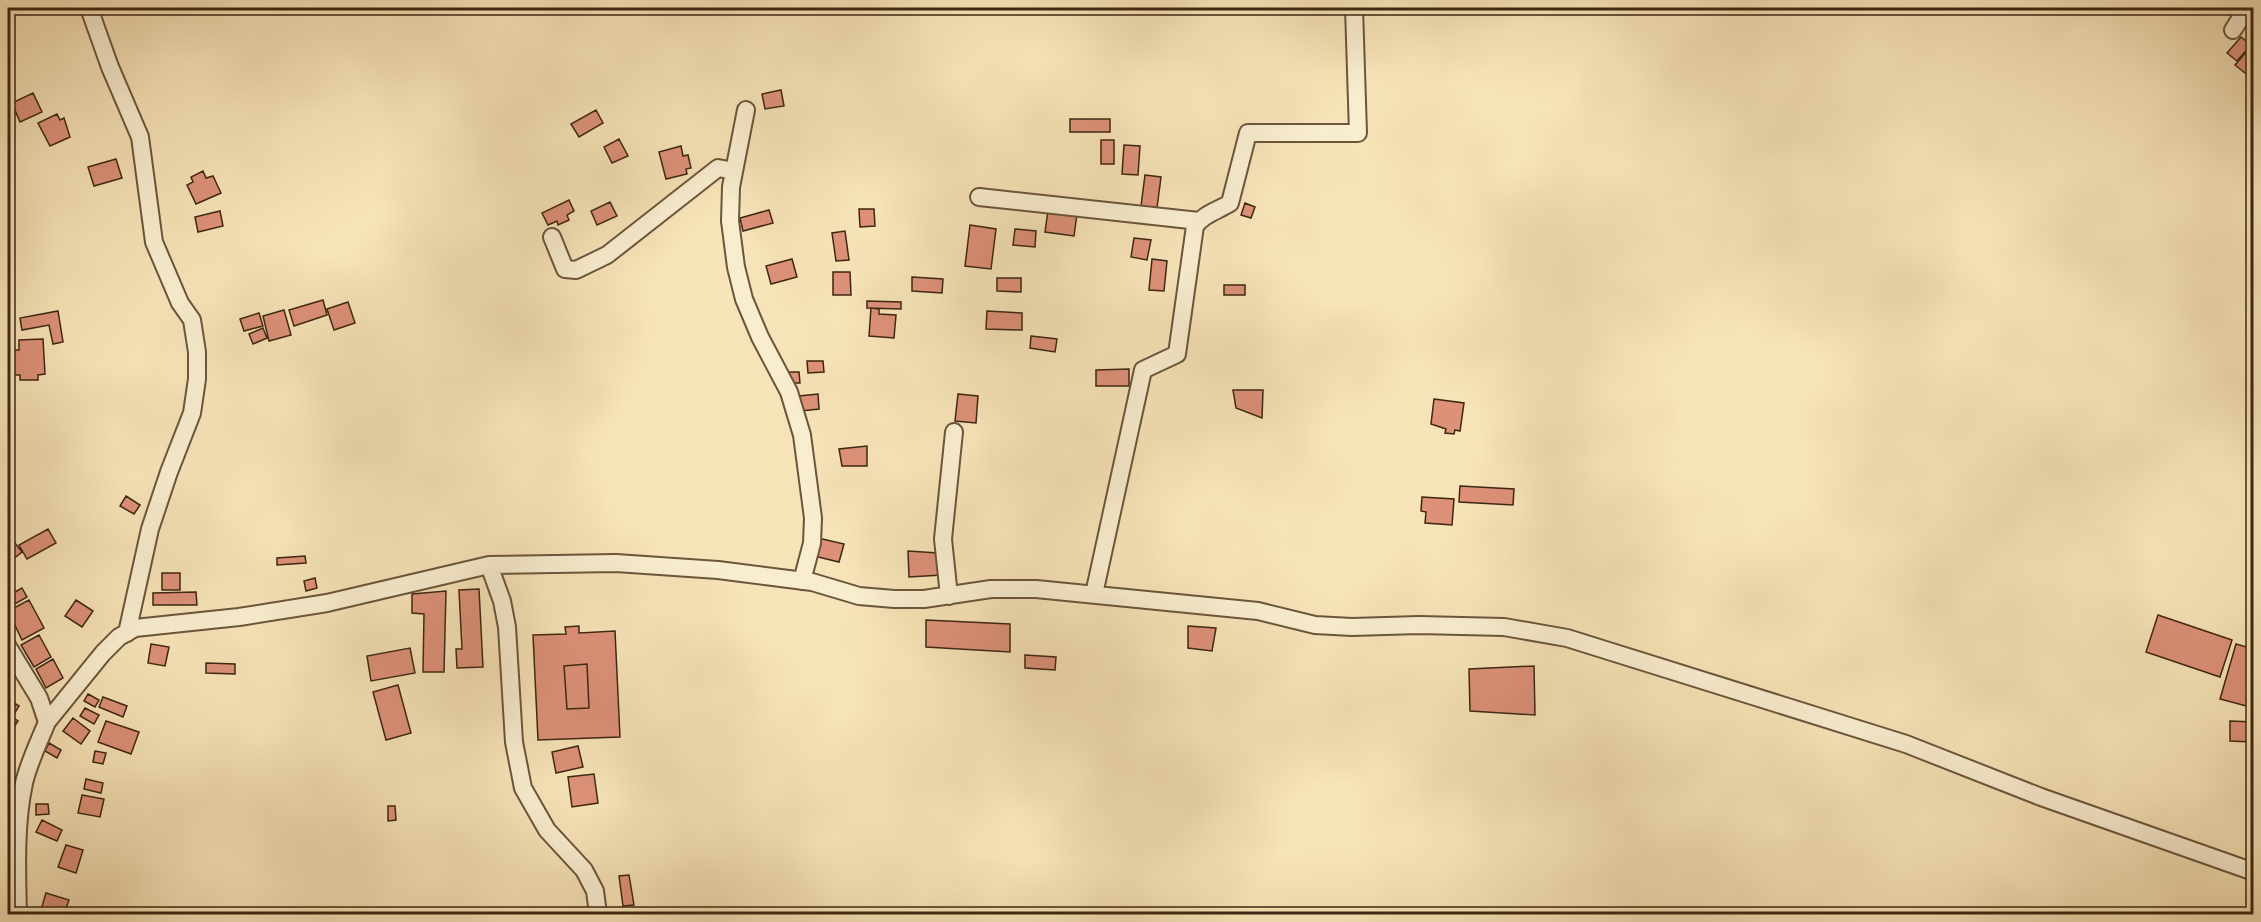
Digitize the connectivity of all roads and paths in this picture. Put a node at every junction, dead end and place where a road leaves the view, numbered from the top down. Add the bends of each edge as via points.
1 (89, 8) edge
2 (1354, 8) edge
3 (2247, 8) edge
4 (2233, 30) dead end
5 (746, 110) dead end
6 (734, 171) junction
7 (979, 197) dead end
8 (1199, 221) junction
9 (552, 237) dead end
10 (954, 432) dead end
11 (489, 565) junction
12 (802, 581) junction
13 (1094, 594) junction
14 (949, 596) junction
15 (127, 633) junction
16 (8, 647) edge
17 (47, 722) junction
18 (2253, 872) edge
19 (18, 915) edge
20 (598, 915) edge

1 - 15 street via 140,137 154,242 180,303 192,320 198,359 192,413 150,529
2 - 8 street via 1358,133 1248,133 1230,203
3 - 4 street
5 - 6 street
6 - 9 street via 718,168 607,255 576,270 565,269
6 - 12 street via 730,221 736,267 744,298 789,392 802,435 813,518 812,543
7 - 8 street
8 - 13 street via 1195,226 1177,354 1143,370
10 - 14 street via 943,539
11 - 12 street via 616,562
11 - 15 street via 327,603 135,628
11 - 20 street via 507,627 514,742 523,788 547,830 584,870 595,891
12 - 14 street via 859,596
13 - 14 street via 992,589
13 - 18 street via 1258,611 1315,625 1504,627 1567,638 1906,744 2041,797
15 - 17 street via 103,653
16 - 17 street via 39,698
17 - 19 street via 24,784 19,827

